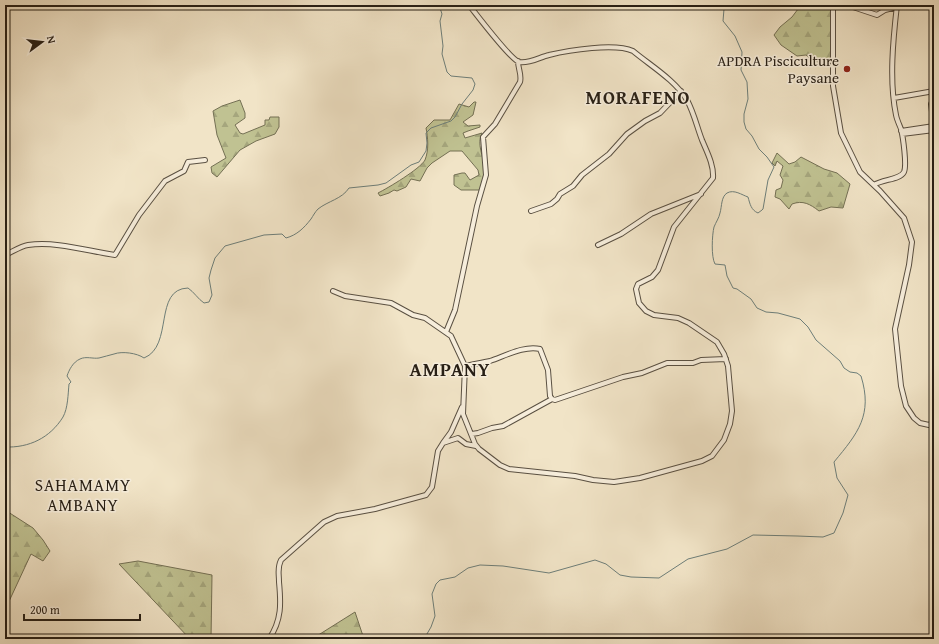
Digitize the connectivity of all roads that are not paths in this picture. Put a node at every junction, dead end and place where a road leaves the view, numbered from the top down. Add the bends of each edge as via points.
1 (469, 5) edge
2 (833, 5) edge
3 (852, 5) edge
4 (897, 6) edge
5 (518, 62) junction
6 (681, 91) junction
7 (934, 91) edge
8 (894, 98) junction
9 (930, 104) dead end
10 (934, 126) edge
11 (934, 130) edge
12 (901, 133) junction
13 (205, 160) dead end
14 (874, 185) junction
15 (702, 194) junction
16 (531, 211) dead end
17 (598, 245) dead end
18 (5, 255) edge
19 (333, 291) dead end
20 (446, 332) junction
21 (726, 359) junction
22 (465, 366) junction
23 (552, 399) junction
24 (463, 405) junction
25 (934, 422) edge
26 (472, 434) junction
27 (443, 443) junction
28 (476, 446) junction
29 (269, 639) edge

1 - 5 street
2 - 14 street via 833,86 841,133 860,172
3 - 4 street via 877,15
4 - 8 street via 893,56
5 - 6 street via 594,48 628,48
5 - 20 street via 520,82 495,124 483,137 486,175 455,310
6 - 15 street via 691,108 713,172
6 - 16 street via 660,113 627,134 609,154 551,204
7 - 8 street
8 - 12 street
9 - 10 street
10 - 11 street
10 - 12 street
11 - 12 street
12 - 14 street via 905,167 903,173
13 - 18 street via 188,162 184,171 165,181 139,215 115,255 64,246 27,245
14 - 25 street via 904,218 912,242 895,329 901,386 906,406 920,423 929,425
15 - 17 street via 651,214 621,234
15 - 21 street via 674,228 658,270 652,277 638,284 636,289 639,302 646,311 689,323 717,342
19 - 20 street via 345,296 391,303 413,315 425,318
20 - 22 street via 451,336
21 - 23 street via 667,364
21 - 28 street via 732,411 730,424 724,440 712,456 702,461 640,478 614,482 509,469
22 - 23 street via 517,351 540,349 548,370
22 - 24 street
23 - 26 street via 503,426
24 - 26 street via 463,414
24 - 27 street
26 - 28 street
27 - 28 street via 458,438 466,444
27 - 29 street via 438,451 432,487 426,495 337,516 324,522 281,560 278,568 280,610 275,630

